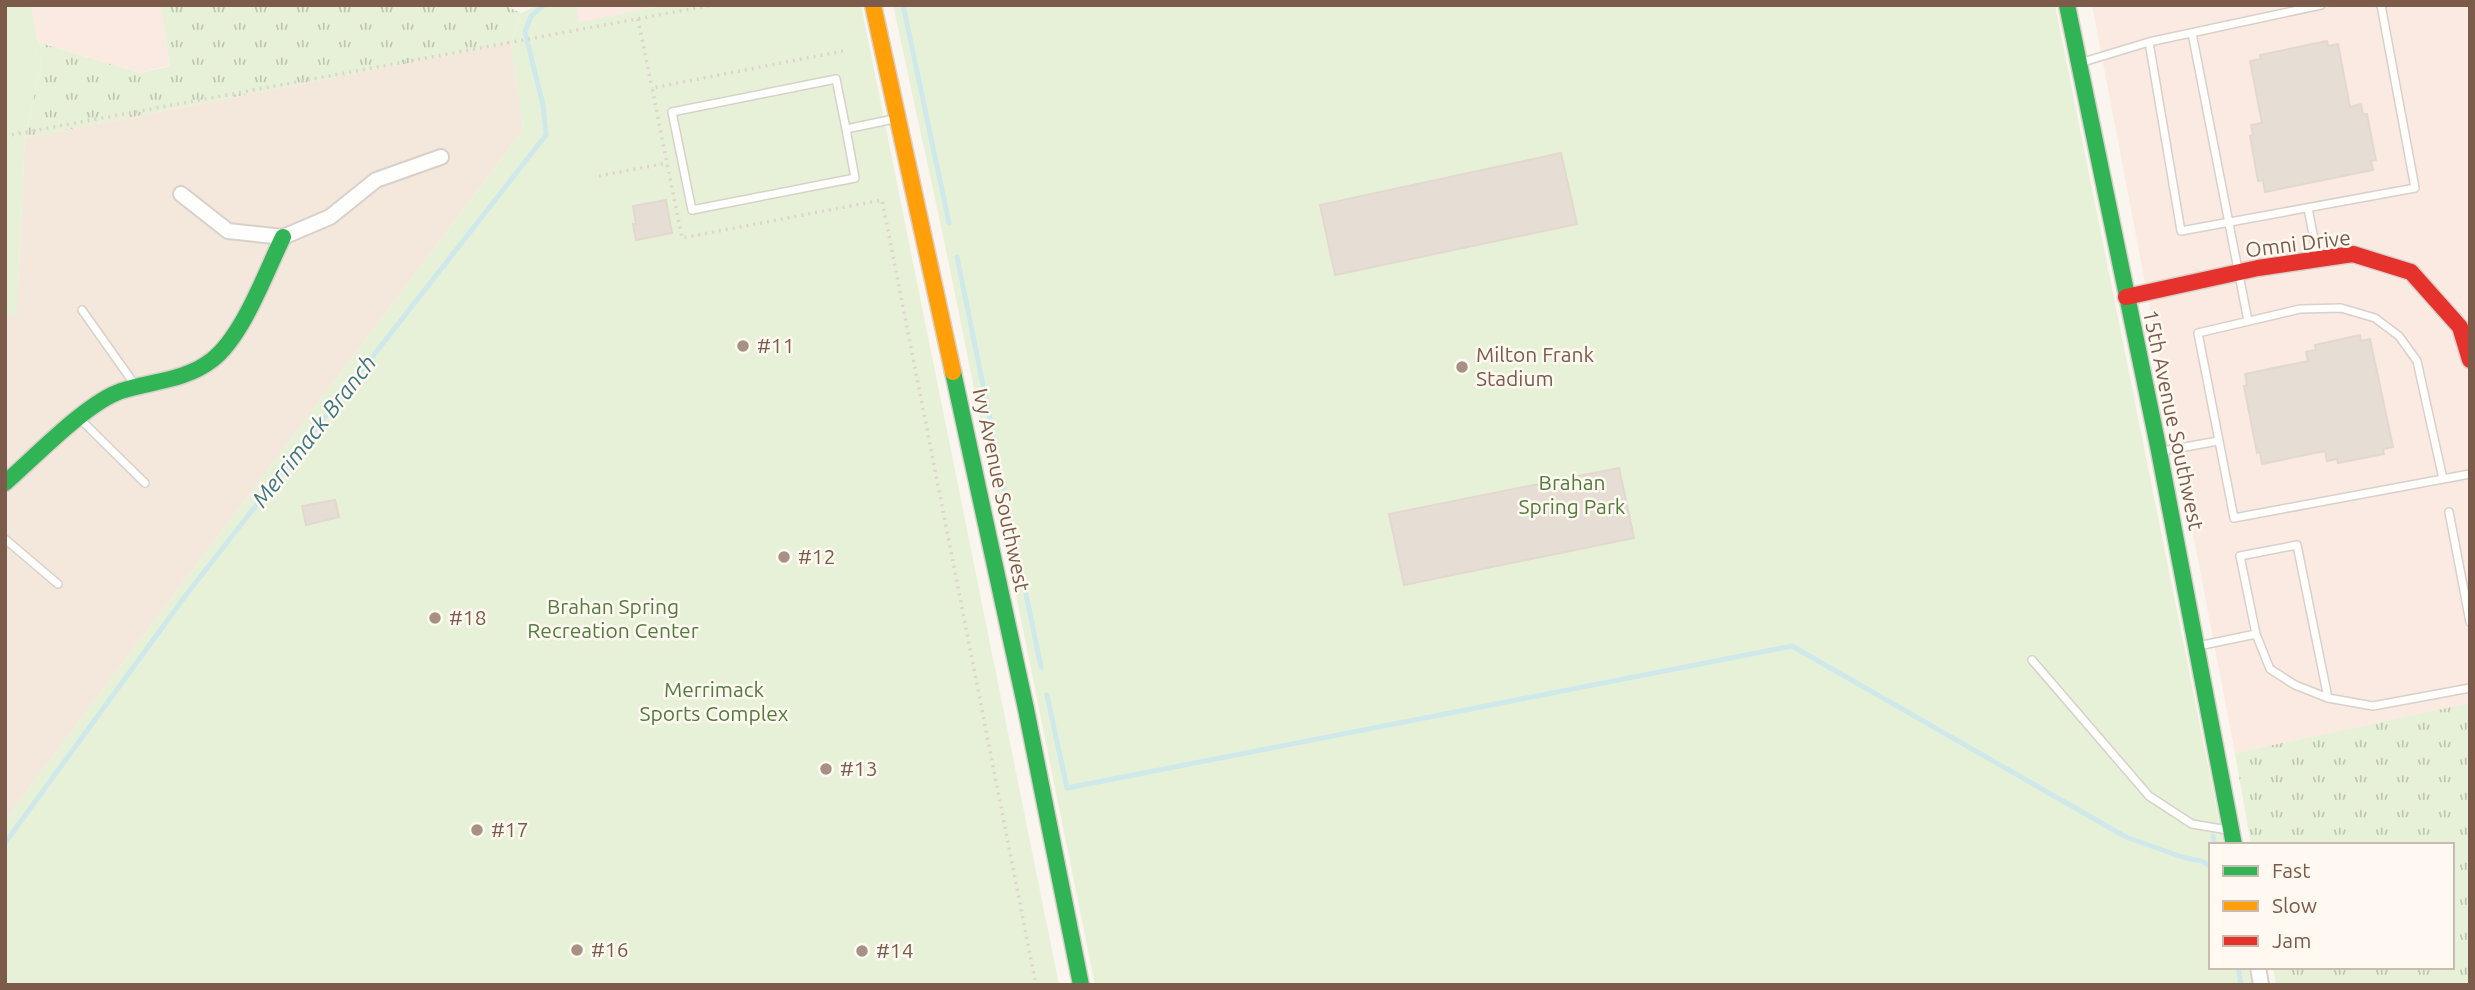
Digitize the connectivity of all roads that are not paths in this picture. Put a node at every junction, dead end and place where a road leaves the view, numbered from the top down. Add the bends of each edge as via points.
1 (873, 5) edge
2 (2067, 5) edge
3 (2321, 5) edge
4 (2381, 5) edge
5 (2192, 33) junction
6 (2149, 42) junction
7 (2078, 63) junction
8 (898, 118) junction
9 (846, 129) junction
10 (442, 157) dead end
11 (181, 194) dead end
12 (2308, 208) junction
13 (2228, 223) junction
14 (282, 237) junction
15 (2318, 259) junction
16 (2238, 272) junction
17 (2126, 297) junction
18 (82, 310) dead end
19 (2248, 321) junction
20 (2470, 360) edge
21 (137, 388) junction
22 (79, 418) junction
23 (2218, 441) junction
24 (2159, 451) junction
25 (2470, 474) edge
26 (2443, 479) junction
27 (6, 481) edge
28 (145, 483) dead end
29 (2449, 512) dead end
30 (5, 539) edge
31 (2470, 568) edge
32 (2460, 570) junction
33 (58, 584) dead end
34 (2470, 622) edge
35 (2256, 634) junction
36 (2197, 646) junction
37 (2032, 660) dead end
38 (2470, 688) edge
39 (2328, 698) junction
40 (2233, 838) edge
41 (1081, 985) edge

1 - 8 street, Ivy Avenue Southwest
2 - 7 street, 15th Avenue Southwest
3 - 5 lane
4 - 12 lane via 2415,188
5 - 6 lane
5 - 13 lane
6 - 7 lane
6 - 13 lane via 2181,231
7 - 17 street, 15th Avenue Southwest
8 - 9 lane
8 - 41 street, Ivy Avenue Southwest
9 - 9 lane via 836,79 672,112 692,210 855,178
10 - 14 street via 376,180 330,217
11 - 14 street via 228,232
12 - 13 lane
12 - 15 lane
13 - 16 lane
14 - 21 street via 236,334 211,361 169,381
15 - 16 street, Omni Drive
15 - 20 street, Omni Drive via 2353,254 2411,272 2459,327
16 - 17 street, Omni Drive
16 - 19 lane
17 - 24 street, 15th Avenue Southwest
18 - 21 lane
19 - 23 lane via 2198,332
19 - 26 lane via 2300,309 2341,308 2375,318 2399,336 2417,360
21 - 22 street via 121,391
22 - 27 street
22 - 28 lane
23 - 24 lane
23 - 26 lane via 2234,518
24 - 36 street, 15th Avenue Southwest
25 - 26 lane
29 - 32 lane
30 - 33 lane
31 - 32 lane
32 - 34 lane
35 - 36 lane
35 - 39 lane via 2270,669
35 - 39 lane via 2240,556 2297,545
36 - 40 street, 15th Avenue Southwest
37 - 40 lane via 2149,796 2192,824
38 - 39 lane via 2373,706

